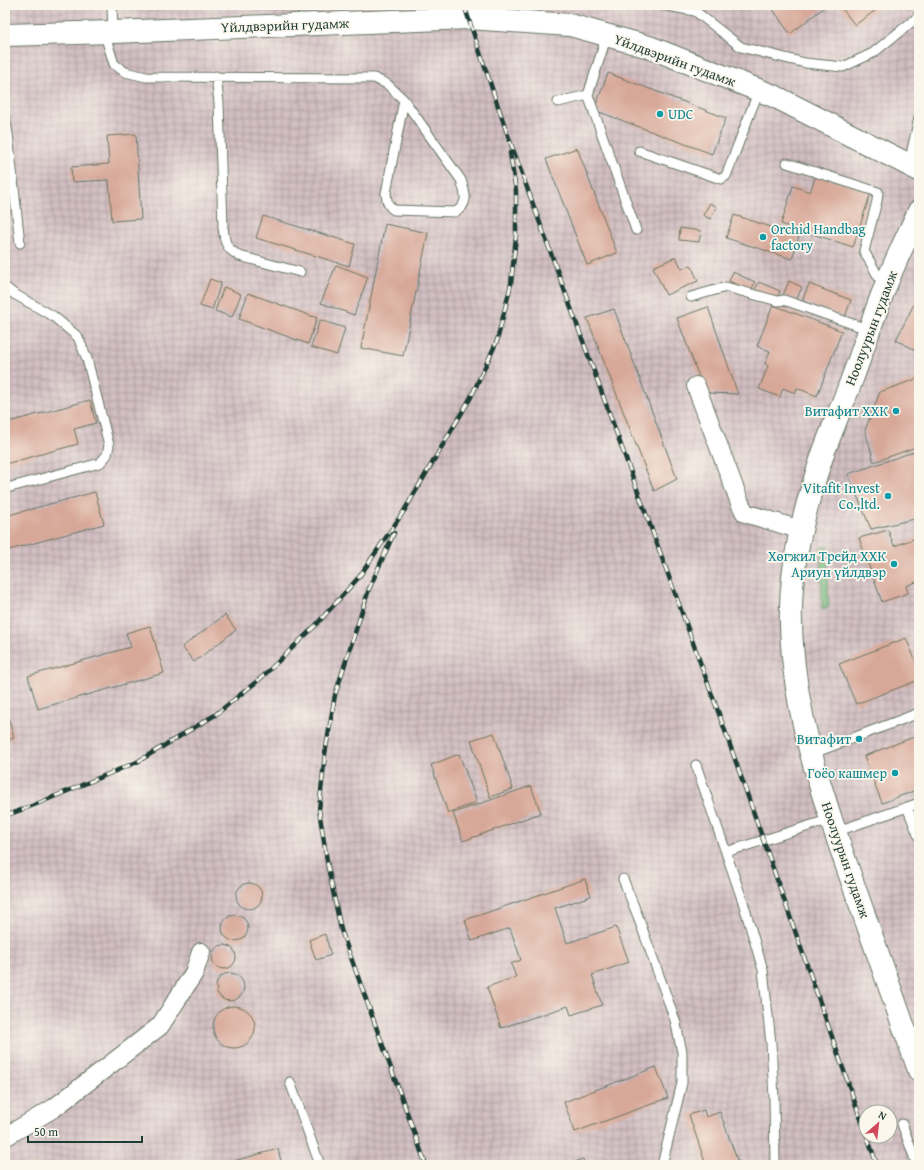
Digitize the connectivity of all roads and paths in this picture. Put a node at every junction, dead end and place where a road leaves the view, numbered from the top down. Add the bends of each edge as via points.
1 (112, 5) edge
2 (662, 5) edge
3 (693, 8) edge
4 (919, 16) edge
5 (108, 32) junction
6 (5, 35) edge
7 (607, 35) junction
8 (216, 76) junction
9 (759, 90) junction
10 (588, 95) junction
11 (404, 100) junction
12 (558, 102) dead end
13 (5, 118) edge
14 (919, 118) edge
15 (639, 151) dead end
16 (787, 163) dead end
17 (914, 167) edge
18 (919, 211) edge
19 (636, 230) dead end
20 (20, 244) dead end
21 (300, 272) dead end
22 (5, 287) edge
23 (884, 288) junction
24 (691, 298) dead end
25 (870, 330) junction
26 (696, 386) dead end
27 (7, 488) dead end
28 (802, 530) junction
29 (919, 713) edge
30 (811, 754) junction
31 (696, 765) dead end
32 (919, 803) edge
33 (907, 807) junction
34 (833, 826) junction
35 (919, 837) edge
36 (726, 852) junction
37 (623, 879) dead end
38 (201, 952) dead end
39 (919, 1070) edge
40 (290, 1082) dead end
41 (902, 1124) dead end
42 (5, 1137) edge
43 (320, 1165) edge
44 (662, 1165) edge
45 (775, 1165) edge
46 (917, 1165) edge

1 - 5 lane
2 - 3 lane
3 - 4 lane via 741,47 805,63 843,67 873,53
5 - 6 main road, Yйлдвэрийн гудамж
5 - 7 main road, Yйлдвэрийн гудамж via 469,18 570,25
5 - 8 lane via 114,64 125,72 146,77
7 - 9 main road, Yйлдвэрийн гудамж via 649,47
7 - 10 lane
8 - 11 lane via 374,78 387,84
8 - 21 lane via 225,244 238,256
9 - 15 lane via 726,176 721,179
9 - 17 main road, Yйлдвэрийн гудамж
10 - 12 lane
10 - 19 lane
11 - 11 lane via 461,180 465,194 464,205 455,212 394,210 387,202 386,193
13 - 20 lane
14 - 17 lane
16 - 23 lane via 878,192 864,251
18 - 23 main road, Ноолуурын гудамж
22 - 27 lane via 53,316 78,336 87,359 109,445 107,455 100,464
23 - 25 main road, Ноолуурын гудамж
24 - 25 lane via 726,287 778,301 784,300
25 - 28 main road, Ноолуурын гудамж via 824,452
26 - 28 street via 745,512
28 - 30 main road, Ноолуурын гудамж via 793,574 791,622 793,667
29 - 30 lane
30 - 34 main road, Ноолуурын гудамж
31 - 36 lane
32 - 33 lane
33 - 34 lane
33 - 35 lane
34 - 36 lane
34 - 39 main road, Ноолуурын гудамж
36 - 45 lane via 763,970 771,1043
37 - 44 lane via 676,1020 682,1052 682,1083
38 - 42 street via 194,973 160,1026 54,1108
40 - 43 lane
41 - 46 lane

